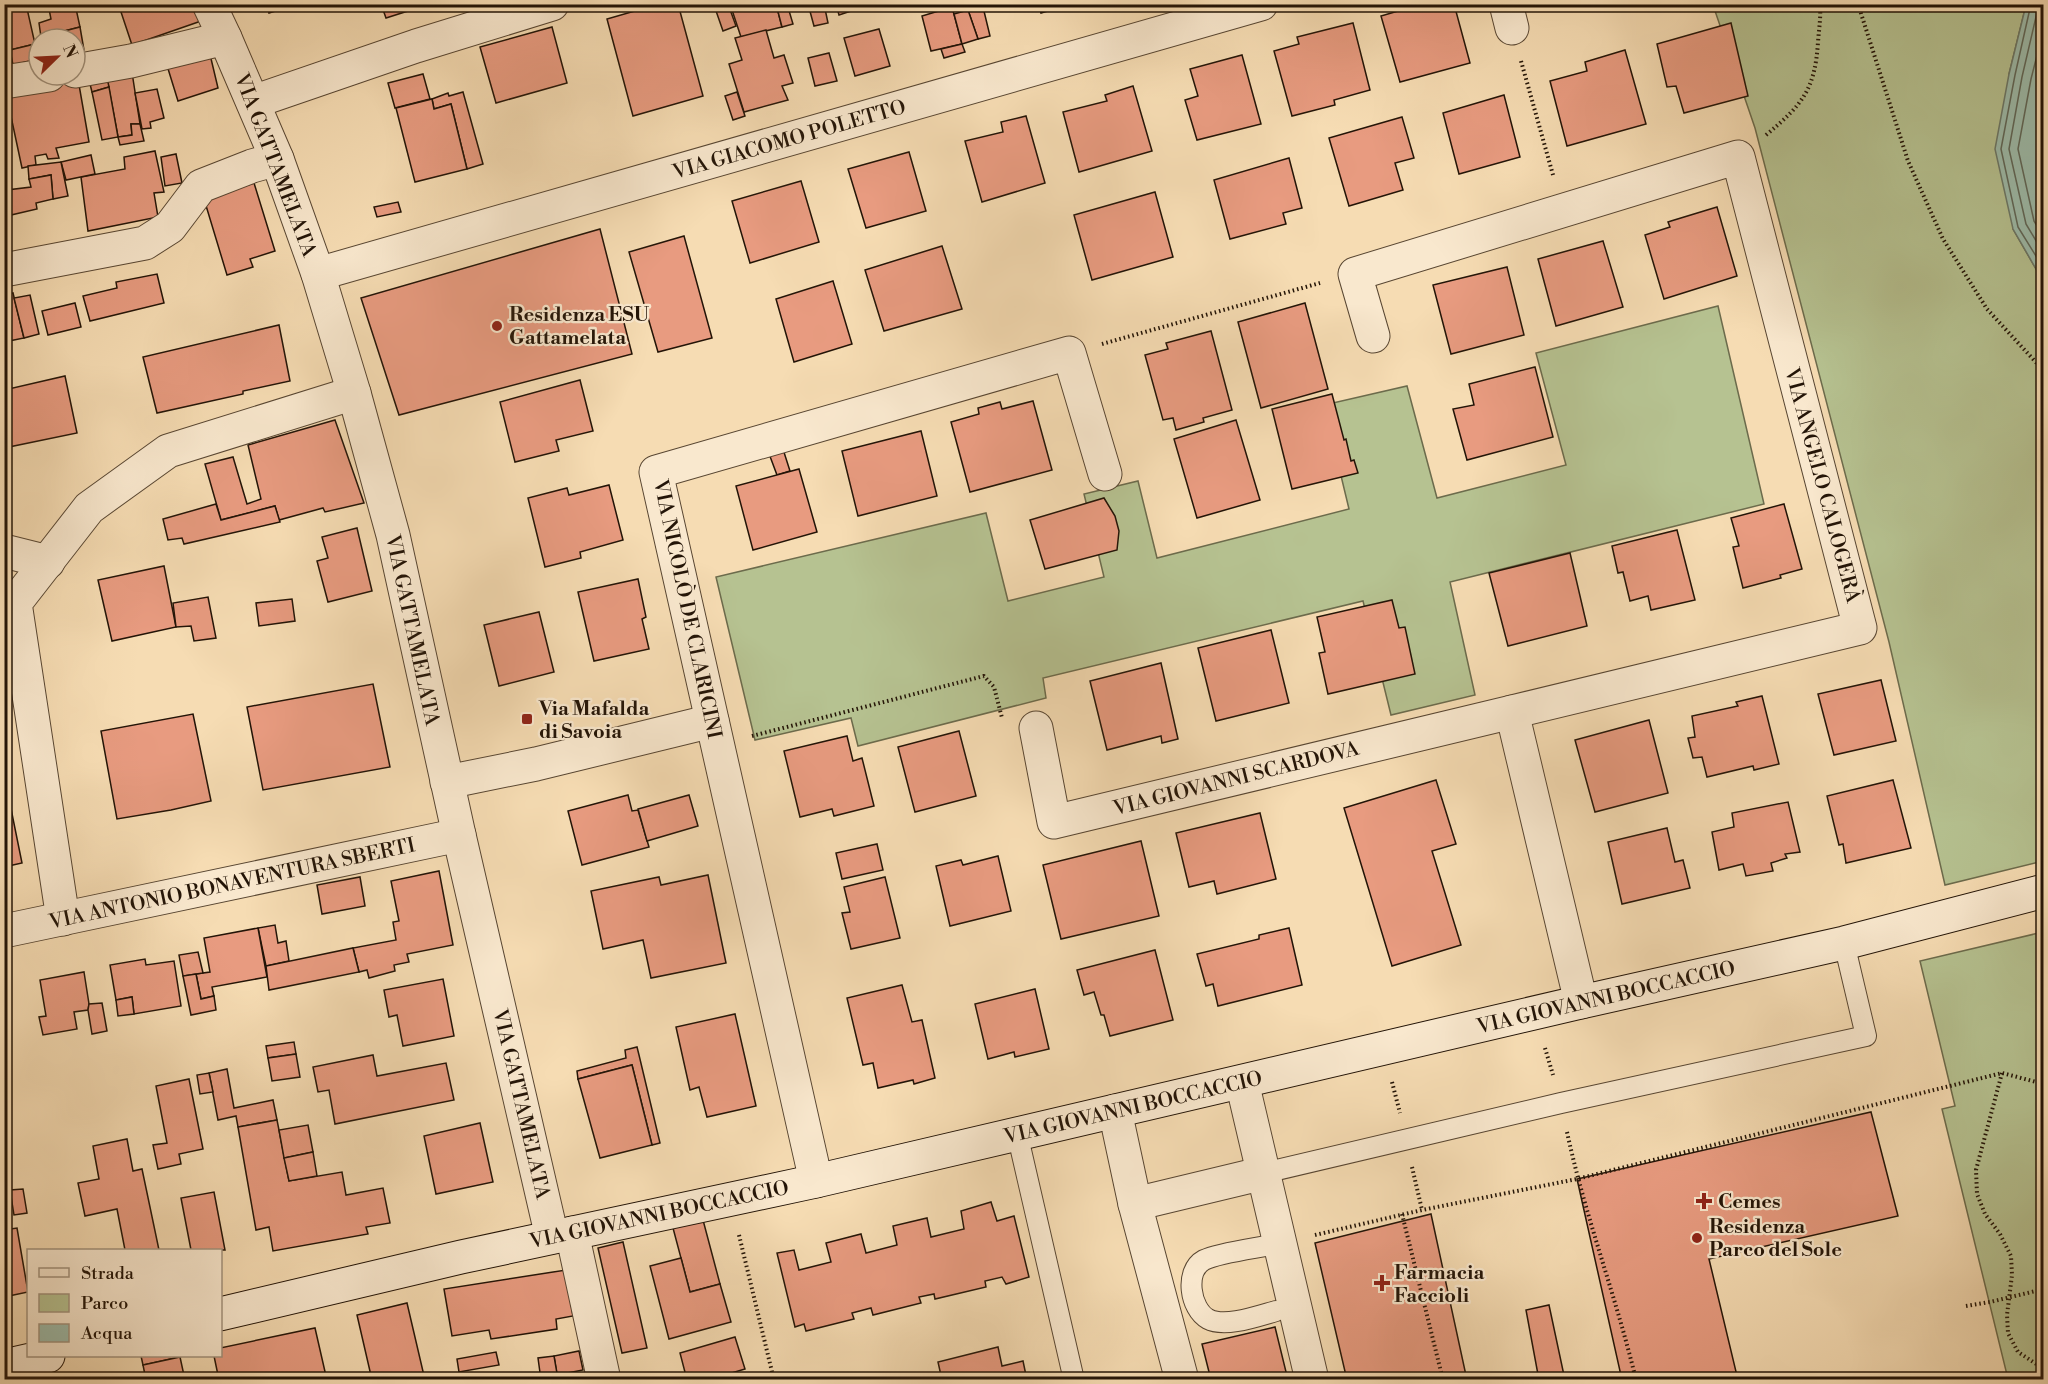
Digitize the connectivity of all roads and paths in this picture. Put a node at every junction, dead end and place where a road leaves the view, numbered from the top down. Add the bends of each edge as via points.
1 (208, 4) edge
2 (552, 4) edge
3 (1261, 4) edge
4 (1820, 4) edge
5 (1858, 4) edge
6 (1509, 16) edge
7 (225, 38) junction
8 (87, 69) edge
9 (27, 78) edge
10 (4, 82) edge
11 (253, 102) junction
12 (1738, 157) junction
13 (277, 159) junction
14 (1563, 211) junction
15 (4, 270) edge
16 (318, 274) junction
17 (1355, 274) junction
18 (1373, 336) dead end
19 (1069, 353) junction
20 (2043, 371) edge
21 (354, 393) junction
22 (1105, 474) dead end
23 (4, 551) edge
24 (48, 562) junction
25 (1512, 712) junction
26 (712, 721) junction
27 (1036, 728) joint
28 (722, 766) junction
29 (447, 782) junction
30 (459, 835) junction
31 (2043, 891) edge
32 (63, 919) junction
33 (4, 932) edge
34 (1844, 943) junction
35 (1581, 1002) junction
36 (2002, 1073) junction
37 (1242, 1082) junction
38 (2043, 1084) edge
39 (1115, 1111) junction
40 (1017, 1133) junction
41 (1264, 1173) junction
42 (1577, 1179) junction
43 (816, 1181) junction
44 (1135, 1204) junction
45 (1402, 1214) junction
46 (562, 1235) junction
47 (1281, 1243) junction
48 (742, 1247) dead end
49 (2043, 1289) edge
50 (2010, 1297) junction
51 (1966, 1306) dead end
52 (1276, 1311) dead end
53 (222, 1314) edge
54 (44, 1357) edge
55 (4, 1366) edge
56 (2043, 1369) edge
57 (603, 1380) edge
58 (774, 1380) edge
59 (1074, 1380) edge
60 (1182, 1380) edge
61 (1312, 1380) edge
62 (1443, 1380) edge
63 (1636, 1380) edge

1 - 7 street, VIA GATTAMELATA
2 - 11 street
3 - 16 street, VIA GIACOMO POLETTO
4 - 12 path via 1817,63 1809,89 1790,114
5 - 20 path via 1908,161 1943,239 1987,309
6 - 14 path
7 - 8 street
7 - 11 street, VIA GATTAMELATA
9 - 10 street
11 - 13 street, VIA GATTAMELATA
12 - 14 street
12 - 25 street, VIA ANGELO CALOGERÀ via 1860,628
13 - 15 street via 201,186 170,227 145,243
13 - 16 street, VIA GATTAMELATA
14 - 17 street
16 - 21 street, VIA GATTAMELATA
17 - 18 street
17 - 19 path
19 - 22 street
19 - 26 street, VIA NICOLÒ DE CLARICINI via 656,472
21 - 24 street via 168,451 89,508
21 - 29 street, VIA GATTAMELATA via 393,535
23 - 24 street
24 - 32 street via 15,603
25 - 27 street, VIA GIOVANNI SCARDOVA via 1054,822
25 - 35 street
26 - 28 street, VIA NICOLÒ DE CLARICINI
26 - 29 street
27 - 28 path via 1006,731 994,687 984,676 742,739 746,762
28 - 43 street, VIA NICOLÒ DE CLARICINI
29 - 30 street, VIA GATTAMELATA
30 - 32 street, VIA ANTONIO BONAVENTURA SBERTI
30 - 46 street, VIA GATTAMELATA
31 - 34 street, VIA GIOVANNI BOCCACCIO
32 - 33 street, VIA ANTONIO BONAVENTURA SBERTI
34 - 35 street, VIA GIOVANNI BOCCACCIO
34 - 41 lane via 1866,1036
35 - 37 street, VIA GIOVANNI BOCCACCIO
36 - 38 path
36 - 42 path
36 - 50 path via 1976,1170 1977,1194 1985,1214 2011,1256
37 - 39 street, VIA GIOVANNI BOCCACCIO
37 - 41 street
39 - 40 street, VIA GIOVANNI BOCCACCIO
39 - 44 street
40 - 43 street, VIA GIOVANNI BOCCACCIO
40 - 59 lane
41 - 44 street
41 - 47 street
42 - 45 path
42 - 63 path
43 - 46 street, VIA GIOVANNI BOCCACCIO
44 - 60 street
45 - 47 path
45 - 62 path
46 - 53 street, VIA GIOVANNI BOCCACCIO
46 - 57 street, VIA GATTAMELATA
47 - 52 lane via 1203,1261 1194,1270 1191,1284 1195,1304 1208,1319 1228,1323
47 - 61 street
48 - 58 path
49 - 50 path
50 - 51 path
50 - 56 path via 2008,1333 2018,1352
54 - 55 street

